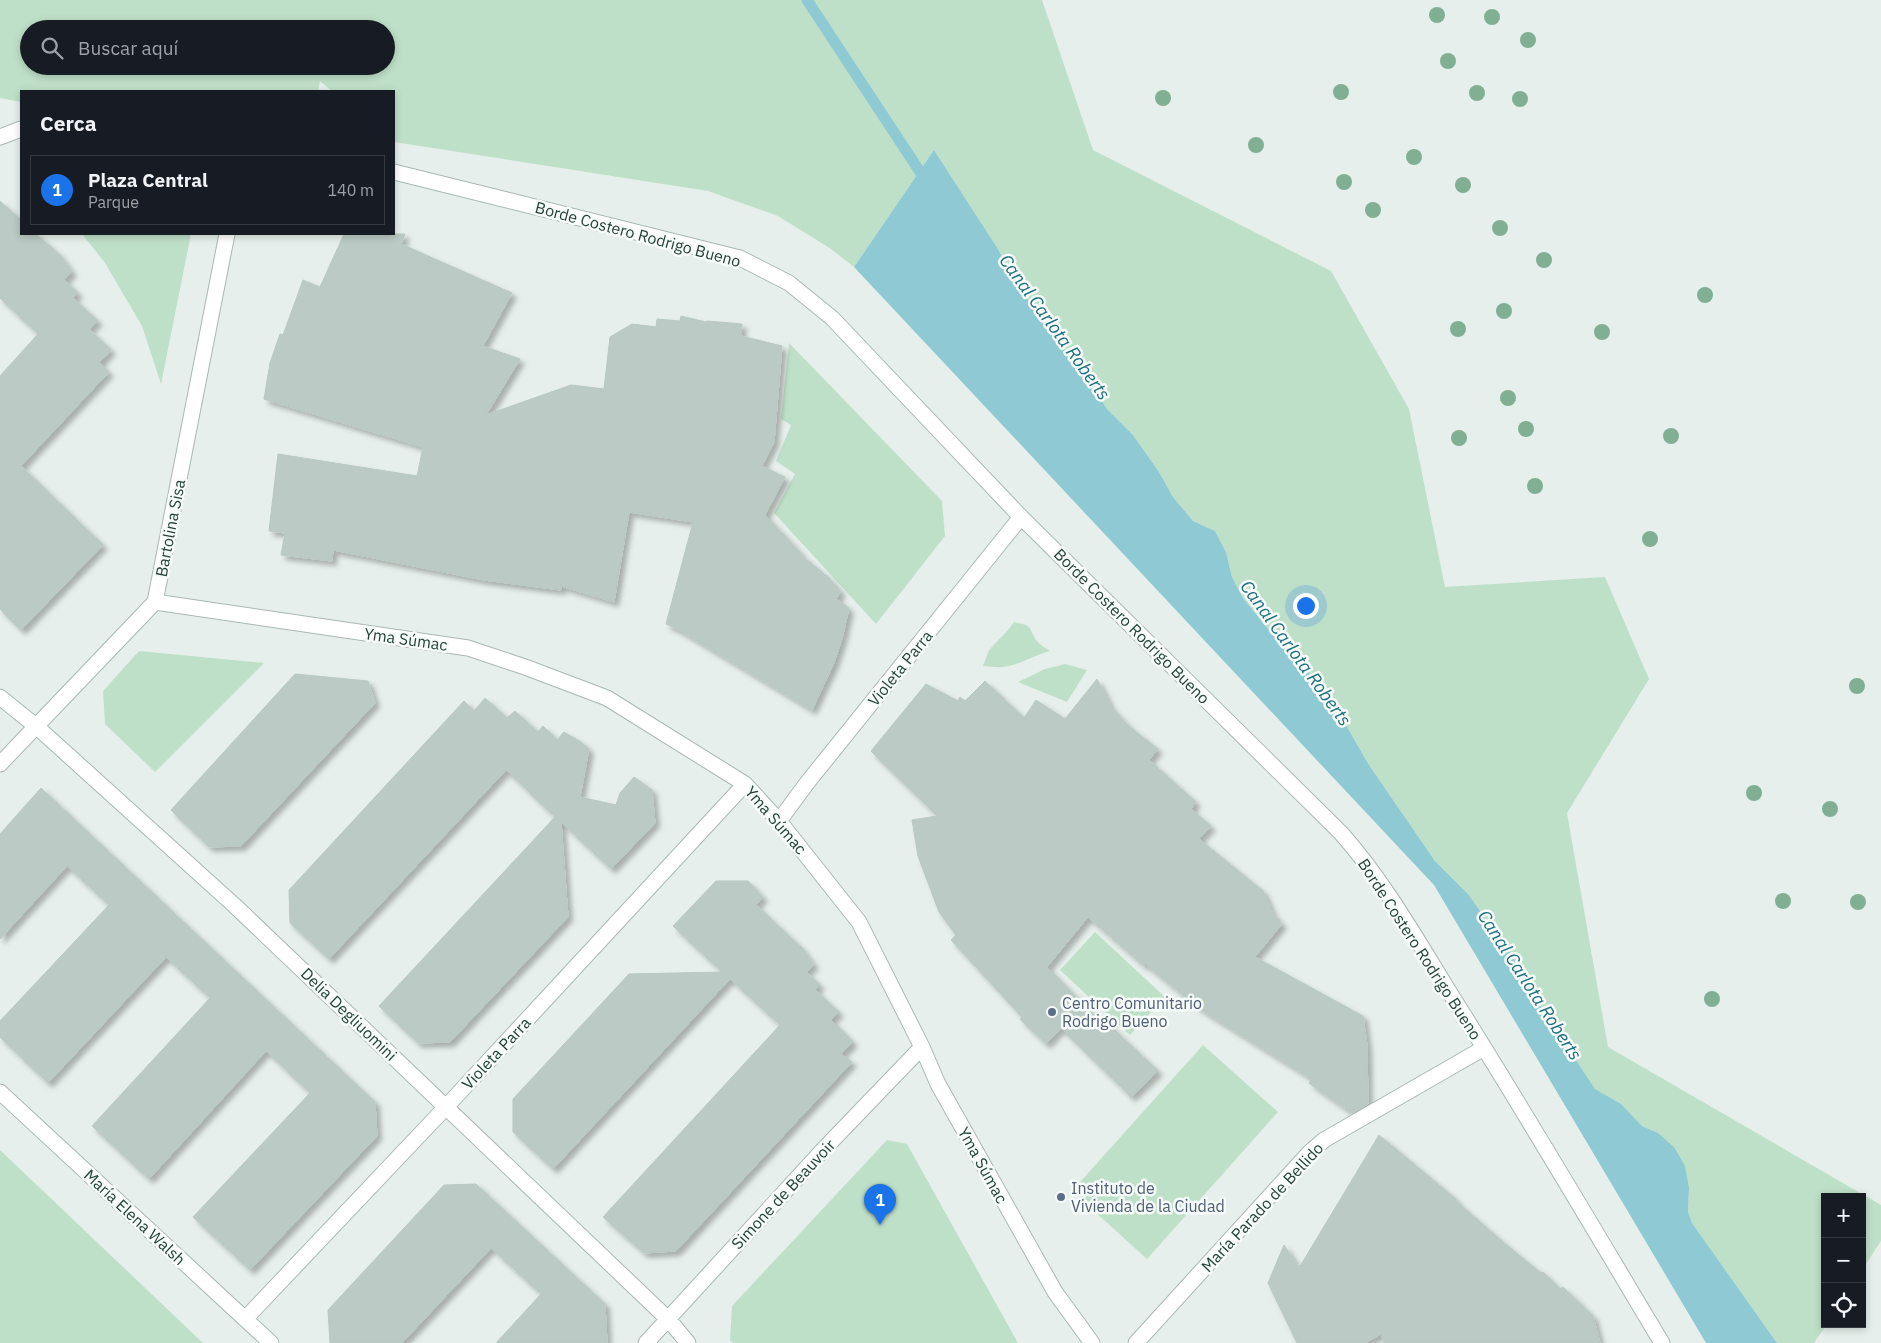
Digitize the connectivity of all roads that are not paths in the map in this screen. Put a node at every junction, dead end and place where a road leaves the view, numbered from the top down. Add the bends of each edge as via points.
1 (20, 129) edge
2 (0, 137) edge
3 (395, 172) edge
4 (227, 235) edge
5 (1022, 517) junction
6 (155, 602) junction
7 (0, 697) edge
8 (37, 727) junction
9 (0, 764) edge
10 (745, 784) junction
11 (779, 820) junction
12 (922, 1047) junction
13 (1484, 1048) junction
14 (0, 1092) edge
15 (446, 1107) junction
16 (245, 1319) junction
17 (669, 1320) junction
18 (271, 1343) edge
19 (646, 1343) edge
20 (688, 1343) edge
21 (1092, 1343) edge
22 (1136, 1343) edge
23 (1662, 1343) edge

1 - 2 street
3 - 5 street, Borde Costero Rodrigo Bueno via 740,258 789,283 832,318
4 - 6 street, Bartolina Sisa
5 - 11 street, Violeta Parra
5 - 13 street, Borde Costero Rodrigo Bueno via 1363,858
6 - 8 street
6 - 10 street, Yma Súmac via 468,648 608,698
7 - 8 street, Delia Degliuomini
8 - 9 street
8 - 15 street, Delia Degliuomini via 234,905
10 - 11 street, Yma Súmac
10 - 15 street, Violeta Parra
11 - 12 street, Yma Súmac via 859,922
12 - 17 street, Simone de Beauvoir via 815,1158
12 - 21 street, Yma Súmac via 938,1084 1054,1292
13 - 22 street, María Parado de Bellido via 1324,1140 1309,1152
13 - 23 street, Borde Costero Rodrigo Bueno
14 - 16 street, María Elena Walsh
15 - 16 street, Violeta Parra
15 - 17 street, Delia Degliuomini
16 - 18 street, María Elena Walsh
17 - 19 street, Simone de Beauvoir
17 - 20 street, Delia Degliuomini

